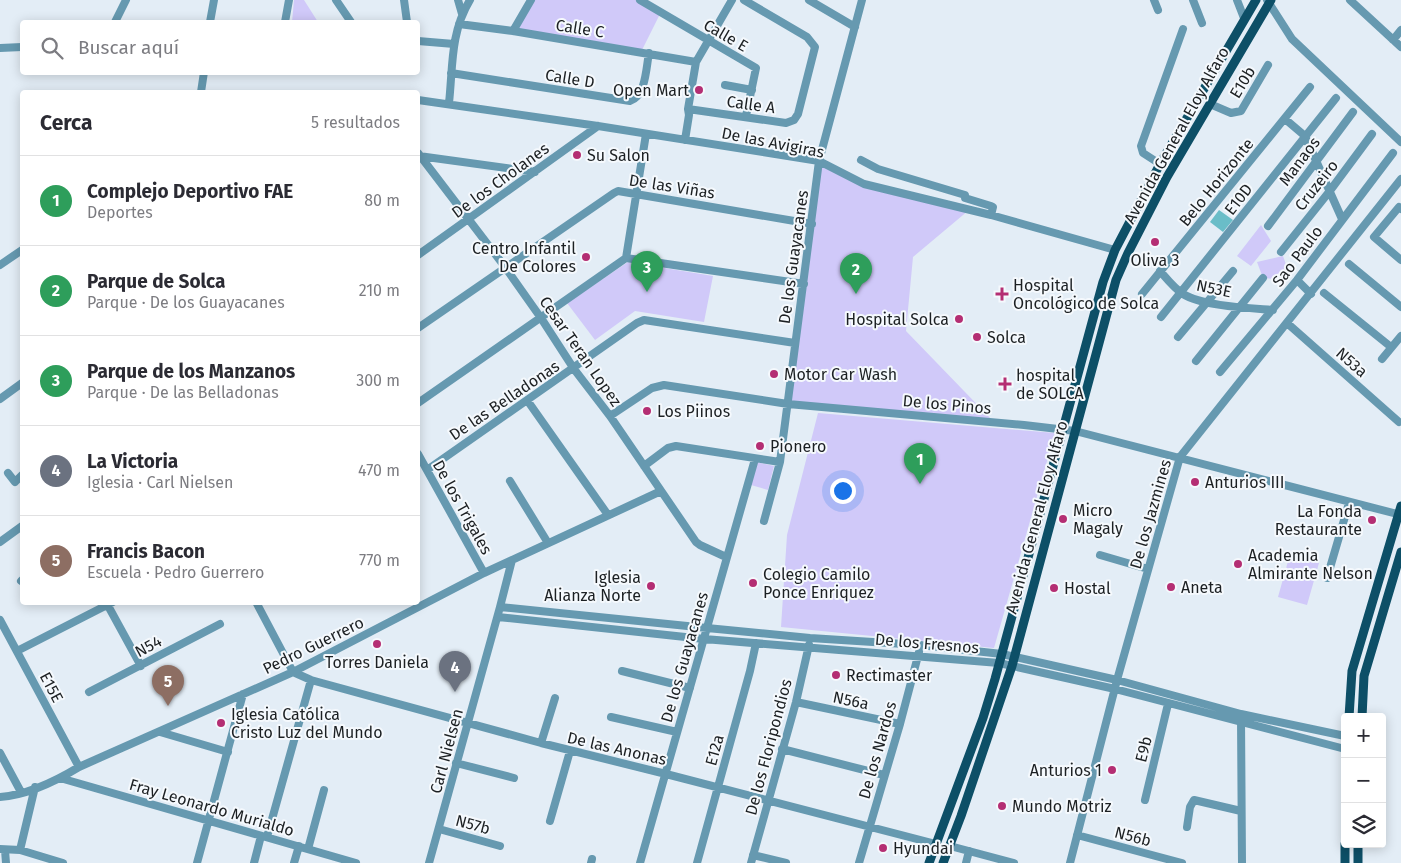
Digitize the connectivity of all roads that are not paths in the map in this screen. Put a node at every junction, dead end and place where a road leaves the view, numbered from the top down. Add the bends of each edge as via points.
1 (126, 0) edge
2 (214, 0) edge
3 (289, 0) edge
4 (336, 0) edge
5 (404, 0) edge
6 (458, 0) edge
7 (470, 0) edge
8 (531, 0) edge
9 (640, 0) edge
10 (732, 0) edge
11 (744, 0) edge
12 (809, 0) edge
13 (862, 0) edge
14 (1154, 0) edge
15 (1193, 0) edge
16 (1237, 0) edge
17 (1256, 0) edge
18 (1350, 0) edge
19 (1269, 1) edge
20 (1158, 10) dead end
21 (462, 14) junction
22 (1244, 18) junction
23 (116, 20) edge
24 (210, 20) edge
25 (285, 20) edge
26 (350, 20) edge
27 (407, 20) edge
28 (1202, 22) dead end
29 (458, 24) junction
30 (855, 27) junction
31 (1183, 29) dead end
32 (1401, 30) edge
33 (513, 31) junction
34 (420, 40) edge
35 (708, 40) junction
36 (1393, 40) junction
37 (454, 44) junction
38 (20, 47) edge
39 (1401, 47) edge
40 (0, 48) edge
41 (649, 53) junction
42 (696, 62) junction
43 (1268, 65) dead end
44 (451, 73) junction
45 (204, 75) edge
46 (725, 85) dead end
47 (1310, 87) dead end
48 (202, 90) edge
49 (752, 90) junction
50 (1336, 98) dead end
51 (420, 100) edge
52 (446, 103) junction
53 (1210, 104) junction
54 (688, 109) junction
55 (1353, 112) dead end
56 (746, 116) junction
57 (1285, 119) junction
58 (598, 126) junction
59 (646, 134) junction
60 (1372, 134) dead end
61 (1305, 136) junction
62 (682, 140) junction
63 (1401, 142) edge
64 (1393, 153) dead end
65 (420, 155) edge
66 (420, 158) edge
67 (861, 160) dead end
68 (820, 161) junction
69 (1317, 161) junction
70 (1160, 164) junction
71 (535, 172) junction
72 (1401, 179) edge
73 (1330, 192) junction
74 (636, 194) junction
75 (1400, 208) edge
76 (991, 215) junction
77 (468, 219) junction
78 (1342, 219) junction
79 (812, 224) junction
80 (1268, 226) dead end
81 (1115, 250) junction
82 (20, 251) edge
83 (1281, 252) dead end
84 (420, 255) edge
85 (626, 258) junction
86 (1401, 260) edge
87 (1349, 264) dead end
88 (0, 265) edge
89 (505, 267) junction
90 (1233, 271) dead end
91 (1160, 272) junction
92 (1263, 278) dead end
93 (1297, 280) junction
94 (804, 284) junction
95 (1181, 293) junction
96 (1324, 293) dead end
97 (1142, 294) dead end
98 (1311, 294) junction
99 (1208, 302) junction
100 (1239, 307) junction
101 (1401, 307) edge
102 (1272, 310) junction
103 (1161, 317) dead end
104 (541, 318) junction
105 (1288, 323) junction
106 (420, 327) edge
107 (1401, 336) edge
108 (1178, 337) dead end
109 (796, 343) junction
110 (1392, 347) junction
111 (1382, 359) dead end
112 (1196, 361) dead end
113 (574, 369) junction
114 (1220, 372) dead end
115 (20, 384) edge
116 (0, 399) edge
117 (527, 400) junction
118 (420, 402) edge
119 (788, 404) junction
120 (610, 416) junction
121 (1399, 422) dead end
122 (1062, 429) junction
123 (1075, 431) junction
124 (1180, 457) junction
125 (420, 458) edge
126 (755, 459) junction
127 (780, 462) junction
128 (644, 466) junction
129 (426, 470) junction
130 (8, 473) dead end
131 (20, 480) edge
132 (510, 481) dead end
133 (661, 490) junction
134 (1349, 503) junction
135 (1400, 512) edge
136 (608, 515) junction
137 (764, 521) dead end
138 (20, 527) edge
139 (0, 542) edge
140 (548, 543) junction
141 (1401, 552) edge
142 (1100, 555) dead end
143 (726, 557) junction
144 (512, 560) junction
145 (1148, 569) junction
146 (484, 573) junction
147 (1327, 578) dead end
148 (107, 605) edge
149 (110, 605) edge
150 (258, 605) edge
151 (500, 607) junction
152 (498, 617) junction
153 (598, 617) junction
154 (0, 620) edge
155 (220, 624) dead end
156 (662, 624) junction
157 (597, 627) junction
158 (707, 628) junction
159 (661, 634) junction
160 (810, 638) junction
161 (704, 639) junction
162 (756, 643) junction
163 (920, 645) junction
164 (808, 648) junction
165 (17, 651) junction
166 (918, 656) junction
167 (1000, 659) junction
168 (1013, 661) junction
169 (140, 666) junction
170 (622, 671) dead end
171 (293, 672) junction
172 (311, 680) junction
173 (1117, 680) junction
174 (690, 688) junction
175 (1115, 690) junction
176 (89, 692) dead end
177 (243, 694) junction
178 (555, 698) dead end
179 (796, 702) junction
180 (1168, 704) junction
181 (1348, 713) edge
182 (1362, 713) edge
183 (611, 717) dead end
184 (1241, 718) junction
185 (468, 722) junction
186 (900, 724) junction
187 (160, 732) junction
188 (677, 732) junction
189 (1341, 735) edge
190 (541, 743) junction
191 (782, 748) junction
192 (1341, 748) edge
193 (570, 751) junction
194 (228, 752) junction
195 (0, 753) edge
196 (456, 763) junction
197 (79, 767) junction
198 (666, 774) junction
199 (884, 776) junction
200 (60, 778) junction
201 (514, 778) dead end
202 (718, 787) junction
203 (35, 788) junction
204 (324, 790) dead end
205 (21, 792) junction
206 (0, 797) edge
207 (768, 800) junction
208 (1145, 800) dead end
209 (1242, 811) junction
210 (209, 821) junction
211 (550, 821) dead end
212 (870, 827) junction
213 (1187, 827) dead end
214 (439, 829) junction
215 (1077, 835) junction
216 (264, 837) junction
217 (936, 844) junction
218 (299, 846) junction
219 (500, 846) dead end
220 (950, 846) junction
221 (1345, 848) edge
222 (1358, 848) edge
223 (308, 849) junction
224 (2, 850) edge
225 (20, 850) junction
226 (969, 851) junction
227 (753, 855) junction
228 (332, 860) edge
229 (6, 863) edge
230 (63, 863) edge
231 (197, 863) edge
232 (254, 863) edge
233 (294, 863) edge
234 (356, 863) edge
235 (429, 863) edge
236 (640, 863) edge
237 (697, 863) edge
238 (751, 863) edge
239 (786, 863) edge
240 (860, 863) edge
241 (929, 863) edge
242 (943, 863) edge
243 (966, 863) edge
244 (1014, 863) edge
245 (1070, 863) edge
246 (1182, 863) edge
247 (1242, 863) edge
248 (1345, 863) edge
249 (1358, 863) edge

1 - 23 street
2 - 24 street
3 - 25 street
4 - 26 street
5 - 27 street
6 - 21 street
7 - 21 street
8 - 33 street
9 - 35 street, Calle E
10 - 35 street
11 - 56 street, Calle A via 807,37 814,47 794,120 786,123
12 - 30 street
13 - 30 street, De los Guayacanes
14 - 20 street
15 - 28 street
16 - 22 street
17 - 22 main road, Avenida General Eloy Alfaro
18 - 36 street
19 - 53 main road, Avenida General Eloy Alfaro
19 - 63 street via 1292,38
21 - 29 street
22 - 70 main road, Avenida General Eloy Alfaro
29 - 33 street, Calle C
29 - 37 street
30 - 68 street, De los Guayacanes
31 - 70 street via 1141,146 1143,153
32 - 36 street
33 - 41 street, Calle C
34 - 37 street
35 - 42 street
35 - 49 street, Calle E via 756,68
36 - 39 street
37 - 44 street
38 - 40 street
41 - 42 street, Calle C
41 - 44 street, Calle D via 641,90 636,99 630,101
42 - 54 street
43 - 53 street, E10b via 1241,111 1230,113
44 - 52 street
45 - 48 street
46 - 49 street
47 - 57 street, Belo Horizonte
49 - 56 street, Calle E
50 - 61 street, E10D
51 - 52 street, De las Avigiras
52 - 58 street, De las Avigiras
53 - 123 main road, Avenida General Eloy Alfaro via 1121,266
54 - 56 street, Calle A
54 - 62 street via 684,115
55 - 69 street, Manaos
57 - 61 street
57 - 91 street, Belo Horizonte
58 - 59 street, De las Avigiras
58 - 71 street, De los Cholanes
59 - 62 street, De las Avigiras
59 - 74 street
60 - 73 street, Cruzeiro
61 - 69 street
61 - 95 street, E10D
62 - 68 street, De las Avigiras
64 - 78 street, Sao Paulo
65 - 71 street
66 - 77 street, Cesar Teran Lopez
67 - 76 street via 878,169 991,206
68 - 76 street, De las Avigiras via 864,184
68 - 79 street, De los Guayacanes
69 - 73 street
69 - 80 street, Manaos
70 - 81 main road, Avenida General Eloy Alfaro
71 - 77 street, De los Cholanes
72 - 98 street, De los Jazmines
73 - 78 street
73 - 83 street, Cruzeiro
74 - 79 street, De las Viñas
74 - 85 street
74 - 89 street, De las Viñas via 614,193
75 - 86 street via 1374,237
76 - 81 street, De las Avigiras
77 - 84 street, De los Cholanes
77 - 89 street, Cesar Teran Lopez
78 - 93 street, Sao Paulo
79 - 94 street, De los Guayacanes
81 - 122 main road, Avenida General Eloy Alfaro
82 - 88 street
85 - 94 street
85 - 104 street
87 - 101 street
89 - 104 street, Cesar Teran Lopez
89 - 106 street, De las Viñas
90 - 99 street
91 - 95 street, N53E
91 - 97 street, Belo Horizonte
92 - 100 street
93 - 98 street
93 - 102 street, Sao Paulo
94 - 109 street, De los Guayacanes
95 - 99 street, N53E
95 - 103 street, E10D
96 - 110 street
98 - 105 street, De los Jazmines
99 - 100 street, N53E
99 - 108 street
100 - 102 street, N53E
100 - 112 street
102 - 114 street, Sao Paulo
104 - 113 street, Cesar Teran Lopez
104 - 118 street
105 - 121 street, N53a
105 - 124 street, De los Jazmines
107 - 110 street
109 - 113 street, De las Belladonas via 644,320
109 - 119 street, De los Guayacanes
110 - 111 street
113 - 117 street, De las Belladonas
113 - 120 street, Cesar Teran Lopez
115 - 116 street
117 - 129 street, De las Belladonas
117 - 136 street
119 - 120 street, De los Pinos via 664,385 652,388
119 - 122 street, De los Pinos
119 - 127 street, De los Guayacanes
120 - 128 street, Cesar Teran Lopez
122 - 123 street, De los Pinos
122 - 167 main road, Avenida General Eloy Alfaro
123 - 124 street, De los Pinos
123 - 168 main road, Avenida General Eloy Alfaro
124 - 134 street, De los Pinos
124 - 145 street, De los Jazmines
125 - 129 street, De los Trigales
126 - 127 street
126 - 128 street via 676,446 668,448
126 - 143 street, De los Guayacanes
127 - 137 street, De los Guayacanes
128 - 133 street, Cesar Teran Lopez
129 - 146 street, De los Trigales
130 - 131 street via 15,482
132 - 140 street
133 - 136 street, Pedro Guerrero
133 - 143 street, Cesar Teran Lopez via 696,542
134 - 135 street, De los Pinos
134 - 147 street
135 - 181 main road via 1352,671
136 - 140 street, Pedro Guerrero
138 - 139 street
140 - 144 street, Pedro Guerrero
141 - 182 main road via 1364,676
142 - 145 street
143 - 158 street, De los Guayacanes
144 - 146 street, Pedro Guerrero
144 - 151 street, Carl Nielsen
145 - 173 street, De los Jazmines
146 - 171 street, Pedro Guerrero
148 - 165 street
149 - 169 street
150 - 171 street
151 - 152 street, Carl Nielsen
151 - 153 street, De los Fresnos
152 - 157 street, De los Fresnos
152 - 185 street, Carl Nielsen
153 - 156 street, De los Fresnos
153 - 157 street
154 - 165 street, E15E
155 - 169 street, N54
156 - 158 street, De los Fresnos
156 - 159 street
157 - 159 street, De los Fresnos
158 - 160 street, De los Fresnos
158 - 161 street, De los Guayacanes
159 - 161 street, De los Fresnos
160 - 163 street, De los Fresnos
160 - 164 street, De los Floripondios
161 - 162 street, De los Fresnos
161 - 174 street, De los Guayacanes
162 - 164 street, De los Fresnos
162 - 202 street, E12a
163 - 166 street, De los Nardos
163 - 167 street, De los Fresnos
164 - 166 street, De los Fresnos
164 - 179 street, De los Floripondios
165 - 197 street, E15E
166 - 167 street, De los Fresnos
166 - 186 street, De los Nardos
167 - 168 street, De los Fresnos
167 - 217 main road, Avenida General Eloy Alfaro via 983,718
168 - 173 street, De los Fresnos
168 - 175 street, De los Fresnos
168 - 220 main road, Avenida General Eloy Alfaro
169 - 176 street, N54
170 - 174 street
171 - 172 street, De las Anonas
171 - 177 street, Pedro Guerrero
172 - 185 street, De las Anonas
172 - 216 street
173 - 175 street, De los Jazmines
173 - 184 street, De los Fresnos
174 - 188 street, De los Guayacanes
175 - 180 street, De los Fresnos
175 - 215 street, De los Jazmines
177 - 187 street, Pedro Guerrero
177 - 194 street
178 - 190 street
179 - 186 street, N56a
179 - 191 street, De los Floripondios
180 - 184 street, De los Fresnos
180 - 208 street, E9b
183 - 188 street
184 - 189 street, De los Fresnos
184 - 192 street, De los Fresnos
184 - 209 street
185 - 190 street, De las Anonas
185 - 196 street, Carl Nielsen
186 - 199 street, De los Nardos
187 - 194 street
187 - 197 street, Pedro Guerrero
188 - 198 street, De los Guayacanes
190 - 193 street, De las Anonas
191 - 199 street
191 - 207 street, De los Floripondios
193 - 198 street, De las Anonas
193 - 211 street
194 - 210 street
195 - 205 street
196 - 201 street
196 - 214 street, Carl Nielsen
197 - 200 street, Pedro Guerrero
198 - 202 street, De las Anonas
198 - 236 street, De los Guayacanes
199 - 212 street, De los Nardos
200 - 203 street, Pedro Guerrero
200 - 210 street, Fray Leonardo Murialdo
202 - 207 street, De las Anonas
202 - 237 street, E12a
203 - 205 street, Pedro Guerrero
203 - 225 street
204 - 223 street
205 - 206 street, Pedro Guerrero
207 - 212 street, De las Anonas
207 - 227 street, De los Floripondios
209 - 213 street via 1194,800
209 - 247 street
210 - 216 street, Fray Leonardo Murialdo
210 - 231 street
212 - 217 street, De las Anonas
212 - 240 street, De los Nardos
214 - 219 street, N57b
214 - 235 street, Carl Nielsen
215 - 245 street, De los Jazmines
215 - 246 street, N56b
216 - 218 street, Fray Leonardo Murialdo
216 - 232 street
217 - 241 main road, Avenida General Eloy Alfaro
218 - 223 street, Fray Leonardo Murialdo
218 - 233 street
220 - 226 street
220 - 242 main road, Avenida General Eloy Alfaro
221 - 248 main road
222 - 249 main road
223 - 228 street, Fray Leonardo Murialdo
224 - 225 street
224 - 229 street
225 - 230 street
226 - 243 street
226 - 244 street
227 - 238 street, De los Floripondios
227 - 239 street
228 - 234 street, Fray Leonardo Murialdo

